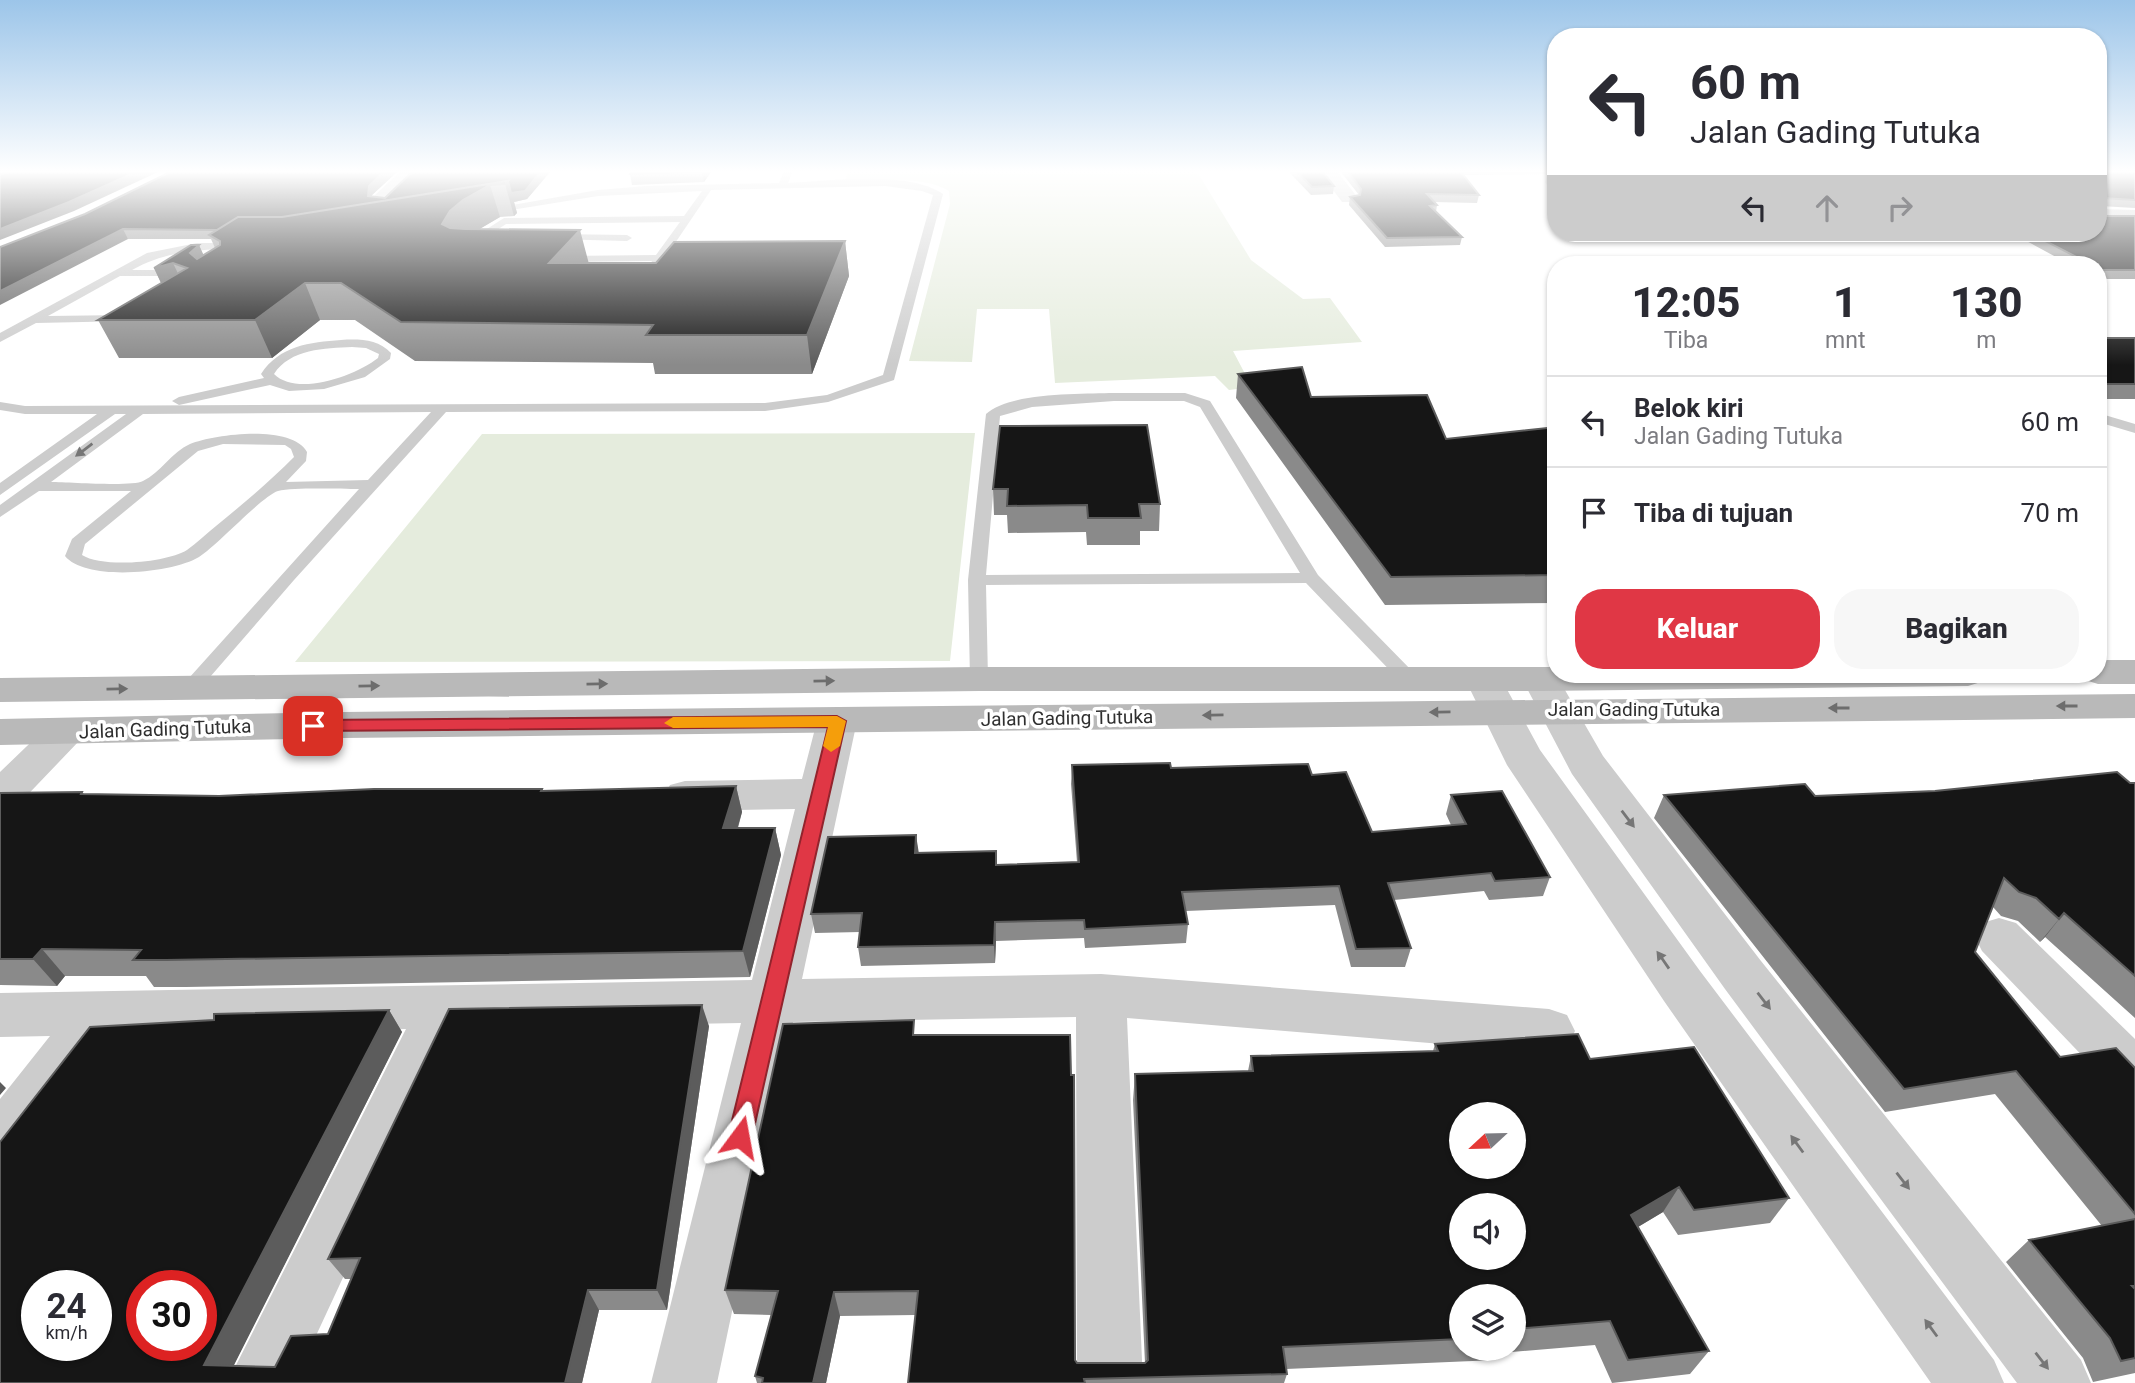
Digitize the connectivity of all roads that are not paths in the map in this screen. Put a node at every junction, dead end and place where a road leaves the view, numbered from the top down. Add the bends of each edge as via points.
1 (481, 236) joint
2 (629, 236) edge
3 (676, 236) edge
4 (927, 236) edge
5 (508, 237) edge
6 (548, 237) edge
7 (627, 238) junction
8 (471, 245) edge
9 (253, 246) edge
10 (660, 258) junction
11 (698, 258) edge
12 (556, 259) edge
13 (610, 259) junction
14 (602, 269) edge
15 (118, 272) junction
16 (194, 273) edge
17 (648, 274) edge
18 (141, 319) edge
19 (32, 320) junction
20 (0, 338) edge
21 (270, 381) junction
22 (0, 407) edge
23 (304, 408) junction
24 (442, 408) junction
25 (139, 409) junction
26 (111, 410) junction
27 (2107, 419) edge
28 (2135, 429) edge
29 (268, 439) junction
30 (372, 484) junction
31 (36, 486) junction
32 (146, 487) junction
33 (273, 487) junction
34 (0, 490) edge
35 (0, 512) edge
36 (1311, 578) junction
37 (977, 580) junction
38 (2107, 672) edge
39 (2135, 672) edge
40 (979, 679) junction
41 (1409, 679) junction
42 (1779, 683) edge
43 (190, 688) junction
44 (80, 689) junction
45 (0, 690) edge
46 (1549, 694) junction
47 (1492, 695) junction
48 (2135, 706) edge
49 (837, 721) junction
50 (34, 732) edge
51 (819, 794) junction
52 (653, 796) edge
53 (0, 799) edge
54 (55, 801) edge
55 (2000, 937) dead end
56 (1101, 995) junction
57 (771, 1001) junction
58 (443, 1007) junction
59 (98, 1013) junction
60 (0, 1015) edge
61 (1549, 1031) dead end
62 (2124, 1049) edge
63 (0, 1143) edge
64 (260, 1383) edge
65 (684, 1383) edge
66 (1110, 1383) edge
67 (1971, 1383) edge
68 (2058, 1383) edge

1 - 5 lane
1 - 8 lane
2 - 7 lane
3 - 10 lane
4 - 24 lane via 889,377 859,390 818,403 778,406
6 - 7 lane
7 - 13 lane
9 - 15 lane via 175,249
10 - 11 lane
10 - 13 lane
10 - 17 lane
12 - 13 lane
13 - 14 lane
15 - 16 lane
15 - 19 lane
18 - 19 lane
19 - 20 lane
21 - 21 lane via 294,387 331,384 366,373 384,359 384,353 360,343 314,347 280,359 270,367
21 - 25 lane
22 - 26 lane
23 - 24 lane
23 - 25 lane
23 - 29 lane
24 - 30 lane
25 - 26 lane
25 -> 31 lane
26 - 34 lane
27 - 28 lane
29 - 32 lane via 222,440 194,448
29 - 33 lane via 296,443 302,458
30 - 33 lane
30 - 43 lane
31 - 32 lane
31 - 35 lane
32 - 33 lane via 78,542 73,556 89,566 180,560
36 - 37 lane
36 - 37 lane via 1205,404 1185,397 1031,402 993,414
36 - 41 lane
37 - 40 lane
38 - 39 main road
40 - 41 main road, Jalan Gading Tutuka
43 -> 40 main road, Jalan Gading Tutuka
41 - 47 main road, Jalan Gading Tutuka
42 - 46 main road, Jalan Gading Tutuka
44 -> 43 main road, Jalan Gading Tutuka
44 - 45 main road, Jalan Gading Tutuka
44 - 50 main road
46 - 47 main road, Jalan Gading Tutuka
48 -> 46 main road, Jalan Gading Tutuka
46 -> 68 street via 1587,764
47 -> 49 main road, Jalan Gading Tutuka
67 -> 47 street via 1682,986 1522,755
49 - 50 main road, Jalan Gading Tutuka
49 - 51 street
50 - 53 street
51 - 52 street
51 - 57 street
53 - 54 street
55 - 62 street
56 - 57 street
56 - 61 street
56 - 66 street
57 - 58 street
57 - 65 street
58 - 59 street
58 - 64 street
59 - 60 street
59 - 63 street

